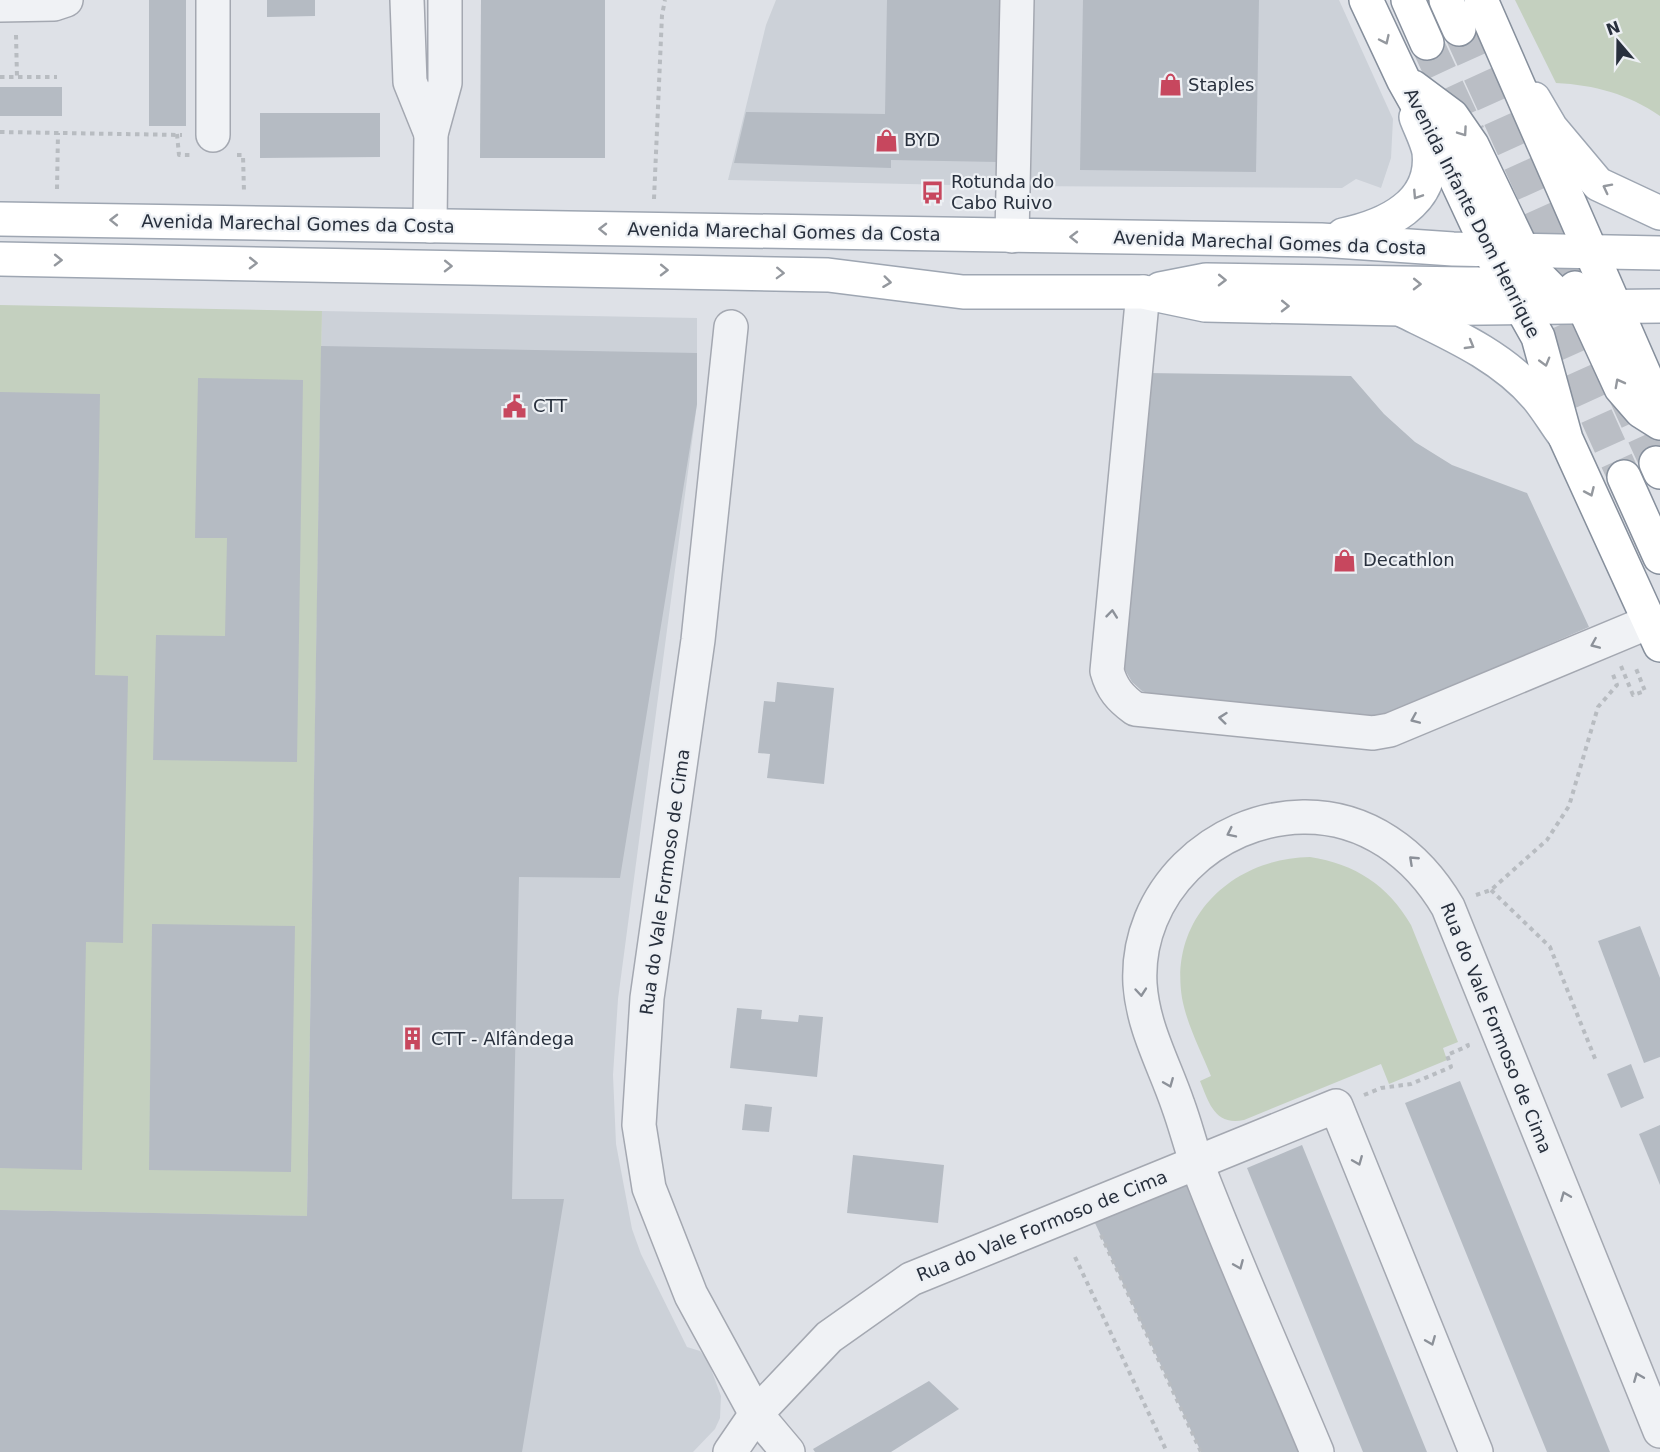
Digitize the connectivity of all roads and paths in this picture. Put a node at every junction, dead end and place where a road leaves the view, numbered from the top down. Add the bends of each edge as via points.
1 (66, 0) edge
2 (213, 0) edge
3 (407, 0) edge
4 (445, 0) edge
5 (666, 0) edge
6 (1017, 0) edge
7 (1366, 0) edge
8 (1408, 0) edge
9 (1481, 0) edge
10 (7, 5) edge
11 (1427, 43) tunnel mouth
12 (1504, 50) junction
13 (0, 77) edge
14 (17, 77) junction
15 (57, 77) dead end
16 (1404, 81) junction
17 (0, 132) edge
18 (58, 133) junction
19 (177, 134) junction
20 (431, 134) junction
21 (215, 148) junction
22 (1660, 213) edge
23 (0, 219) edge
24 (56, 219) junction
25 (244, 223) junction
26 (430, 226) junction
27 (654, 230) junction
28 (1012, 236) junction
29 (1322, 240) junction
30 (1505, 250) junction
31 (1660, 253) edge
32 (0, 259) edge
33 (1564, 262) junction
34 (1143, 292) junction
35 (1515, 297) junction
36 (1599, 306) junction
37 (1660, 306) edge
38 (1400, 309) junction
39 (731, 327) dead end
40 (1660, 404) edge
41 (1660, 423) edge
42 (1566, 439) junction
43 (1624, 477) tunnel mouth
44 (1660, 557) edge
45 (1647, 642) edge
46 (1617, 657) dead end
47 (1611, 669) dead end
48 (1491, 890) junction
49 (1448, 907) junction
50 (1463, 1035) dead end
51 (1596, 1061) dead end
52 (1336, 1106) junction
53 (1197, 1163) junction
54 (1088, 1207) junction
55 (1075, 1257) dead end
56 (756, 1414) junction
57 (1660, 1431) edge
58 (730, 1452) edge
59 (788, 1452) edge
60 (1167, 1452) edge
61 (1201, 1452) edge
62 (1317, 1452) edge
63 (1476, 1452) edge

1 - 10 street
2 - 21 street
3 - 20 street via 410,82
4 - 20 street via 445,83
5 - 27 path via 662,15
6 - 28 street
7 -> 16 main road, Avenida Infante Dom Henrique
8 - 11 main road
9 - 12 main road
10 - 14 path
22 -> 12 main road via 1598,184 1551,128
12 - 33 main road via 1574,216
13 - 14 path
14 - 15 path
16 -> 29 main road via 1429,152 1428,175 1417,198 1401,214 1370,229
16 -> 30 main road, Avenida Infante Dom Henrique
17 - 18 path
18 - 19 path
18 - 24 path
19 - 21 path
19 - 21 path via 179,155
20 - 26 street
21 - 25 path via 243,155
23 - 24 main road, Avenida Marechal Gomes da Costa
25 -> 24 main road, Avenida Marechal Gomes da Costa
25 - 26 main road, Avenida Marechal Gomes da Costa
27 -> 26 main road, Avenida Marechal Gomes da Costa
27 - 28 main road, Avenida Marechal Gomes da Costa
29 -> 28 main road, Avenida Marechal Gomes da Costa
29 - 30 main road, Avenida Marechal Gomes da Costa
30 - 33 main road
30 - 35 main road, Avenida Infante Dom Henrique
31 - 33 main road, Avenida Marechal Gomes da Costa
32 -> 34 main road, Avenida Marechal Gomes da Costa via 731,271 828,275 963,292
33 - 35 main road, Avenida Marechal Gomes da Costa
33 - 36 main road
33 - 36 main road via 1560,296
34 -> 35 main road, Avenida Marechal Gomes da Costa via 1206,280
34 -> 38 main road, Avenida Marechal Gomes da Costa via 1205,305
45 -> 34 street via 1373,734 1136,709 1122,700 1107,671
35 - 36 main road, Avenida Marechal Gomes da Costa
35 - 38 main road, Avenida Marechal Gomes da Costa
35 -> 42 main road, Avenida Infante Dom Henrique via 1538,337
36 - 37 main road, Avenida Marechal Gomes da Costa
36 - 40 main road
41 -> 36 main road via 1641,411 1621,388
38 -> 42 main road via 1507,368 1536,396
39 - 56 street, Rua do Vale Formoso de Cima via 698,640 647,998 639,1125 649,1188 691,1294
42 -> 45 main road, Avenida Infante Dom Henrique
43 - 44 main road
45 - 46 path via 1645,691 1633,695
47 - 48 path via 1617,685 1598,707 1569,806 1548,840
48 - 49 path
48 - 51 path via 1550,947
49 -> 53 street, Rua do Vale Formoso de Cima via 1425,873 1403,851 1360,827 1313,817 1264,821 1241,828 1219,839 1182,870 1155,910 1141,956 1140,981 1148,1028
57 -> 49 street, Rua do Vale Formoso de Cima
50 - 52 path via 1468,1046 1447,1055 1451,1067 1411,1084 1381,1088
52 - 53 street, Rua do Vale Formoso de Cima
52 -> 63 street
53 - 54 street, Rua do Vale Formoso de Cima
53 -> 62 street, Rua do Vale Formoso de Cima
54 - 56 street, Rua do Vale Formoso de Cima via 911,1279 829,1337
54 - 61 path
55 - 60 path
56 - 58 street, Rua do Vale Formoso de Cima
56 - 59 street, Rua do Vale Formoso de Cima

